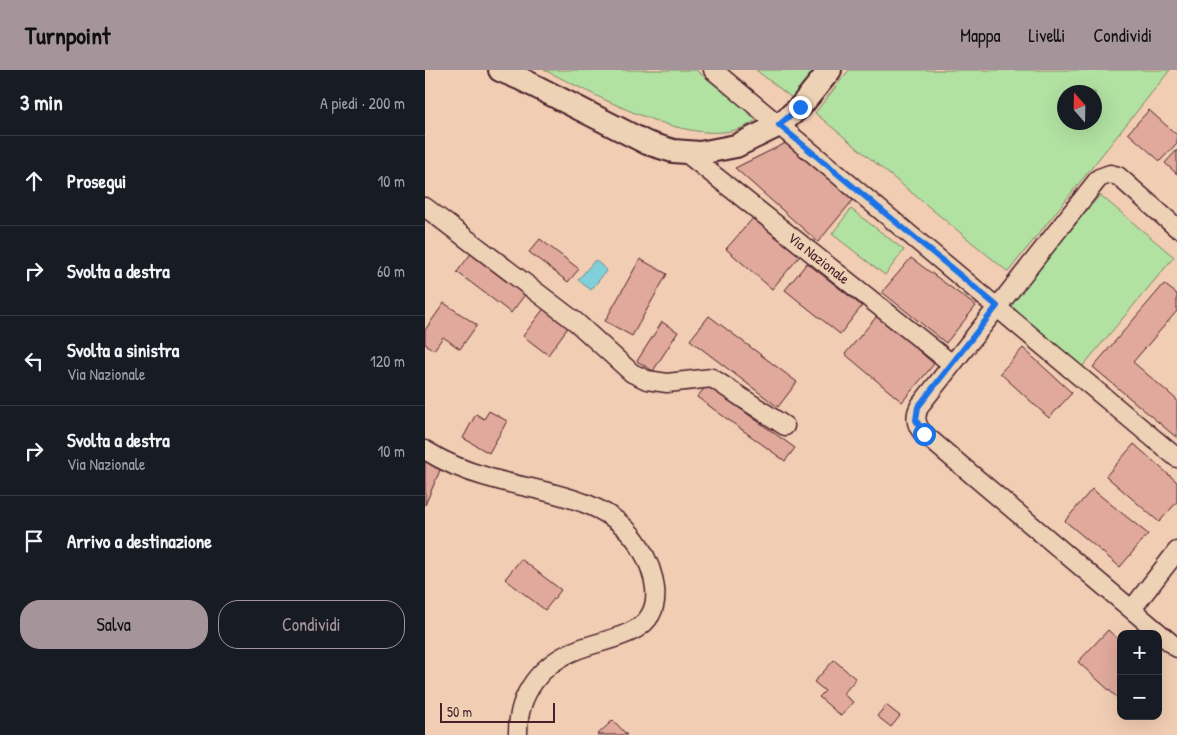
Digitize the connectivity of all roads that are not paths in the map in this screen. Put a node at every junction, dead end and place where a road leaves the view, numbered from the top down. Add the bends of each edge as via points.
1 (500, 70) edge
2 (713, 70) edge
3 (830, 70) edge
4 (779, 125) junction
5 (686, 153) junction
6 (425, 207) edge
7 (1177, 228) edge
8 (997, 306) junction
9 (952, 364) junction
10 (785, 426) dead end
11 (425, 450) edge
12 (1177, 458) edge
13 (1177, 551) edge
14 (1132, 609) junction
15 (1177, 648) edge
16 (519, 735) edge

1 - 5 street, Via Nazionale via 647,143
2 - 4 street
3 - 4 street, Via Nazionale via 800,107
4 - 5 street, Via Nazionale via 730,148
4 - 8 street
5 - 9 street, Via Nazionale
6 - 10 street via 576,322 632,373 647,380 667,383 712,378
7 - 8 street via 1118,176 1103,176 1093,184
8 - 9 street
8 - 12 street
9 - 14 street via 918,407 916,420 919,428
11 - 16 street via 471,472 601,510 638,543 653,576 656,600 648,619 637,629 568,654 541,672 523,700
13 - 14 street
14 - 15 street

